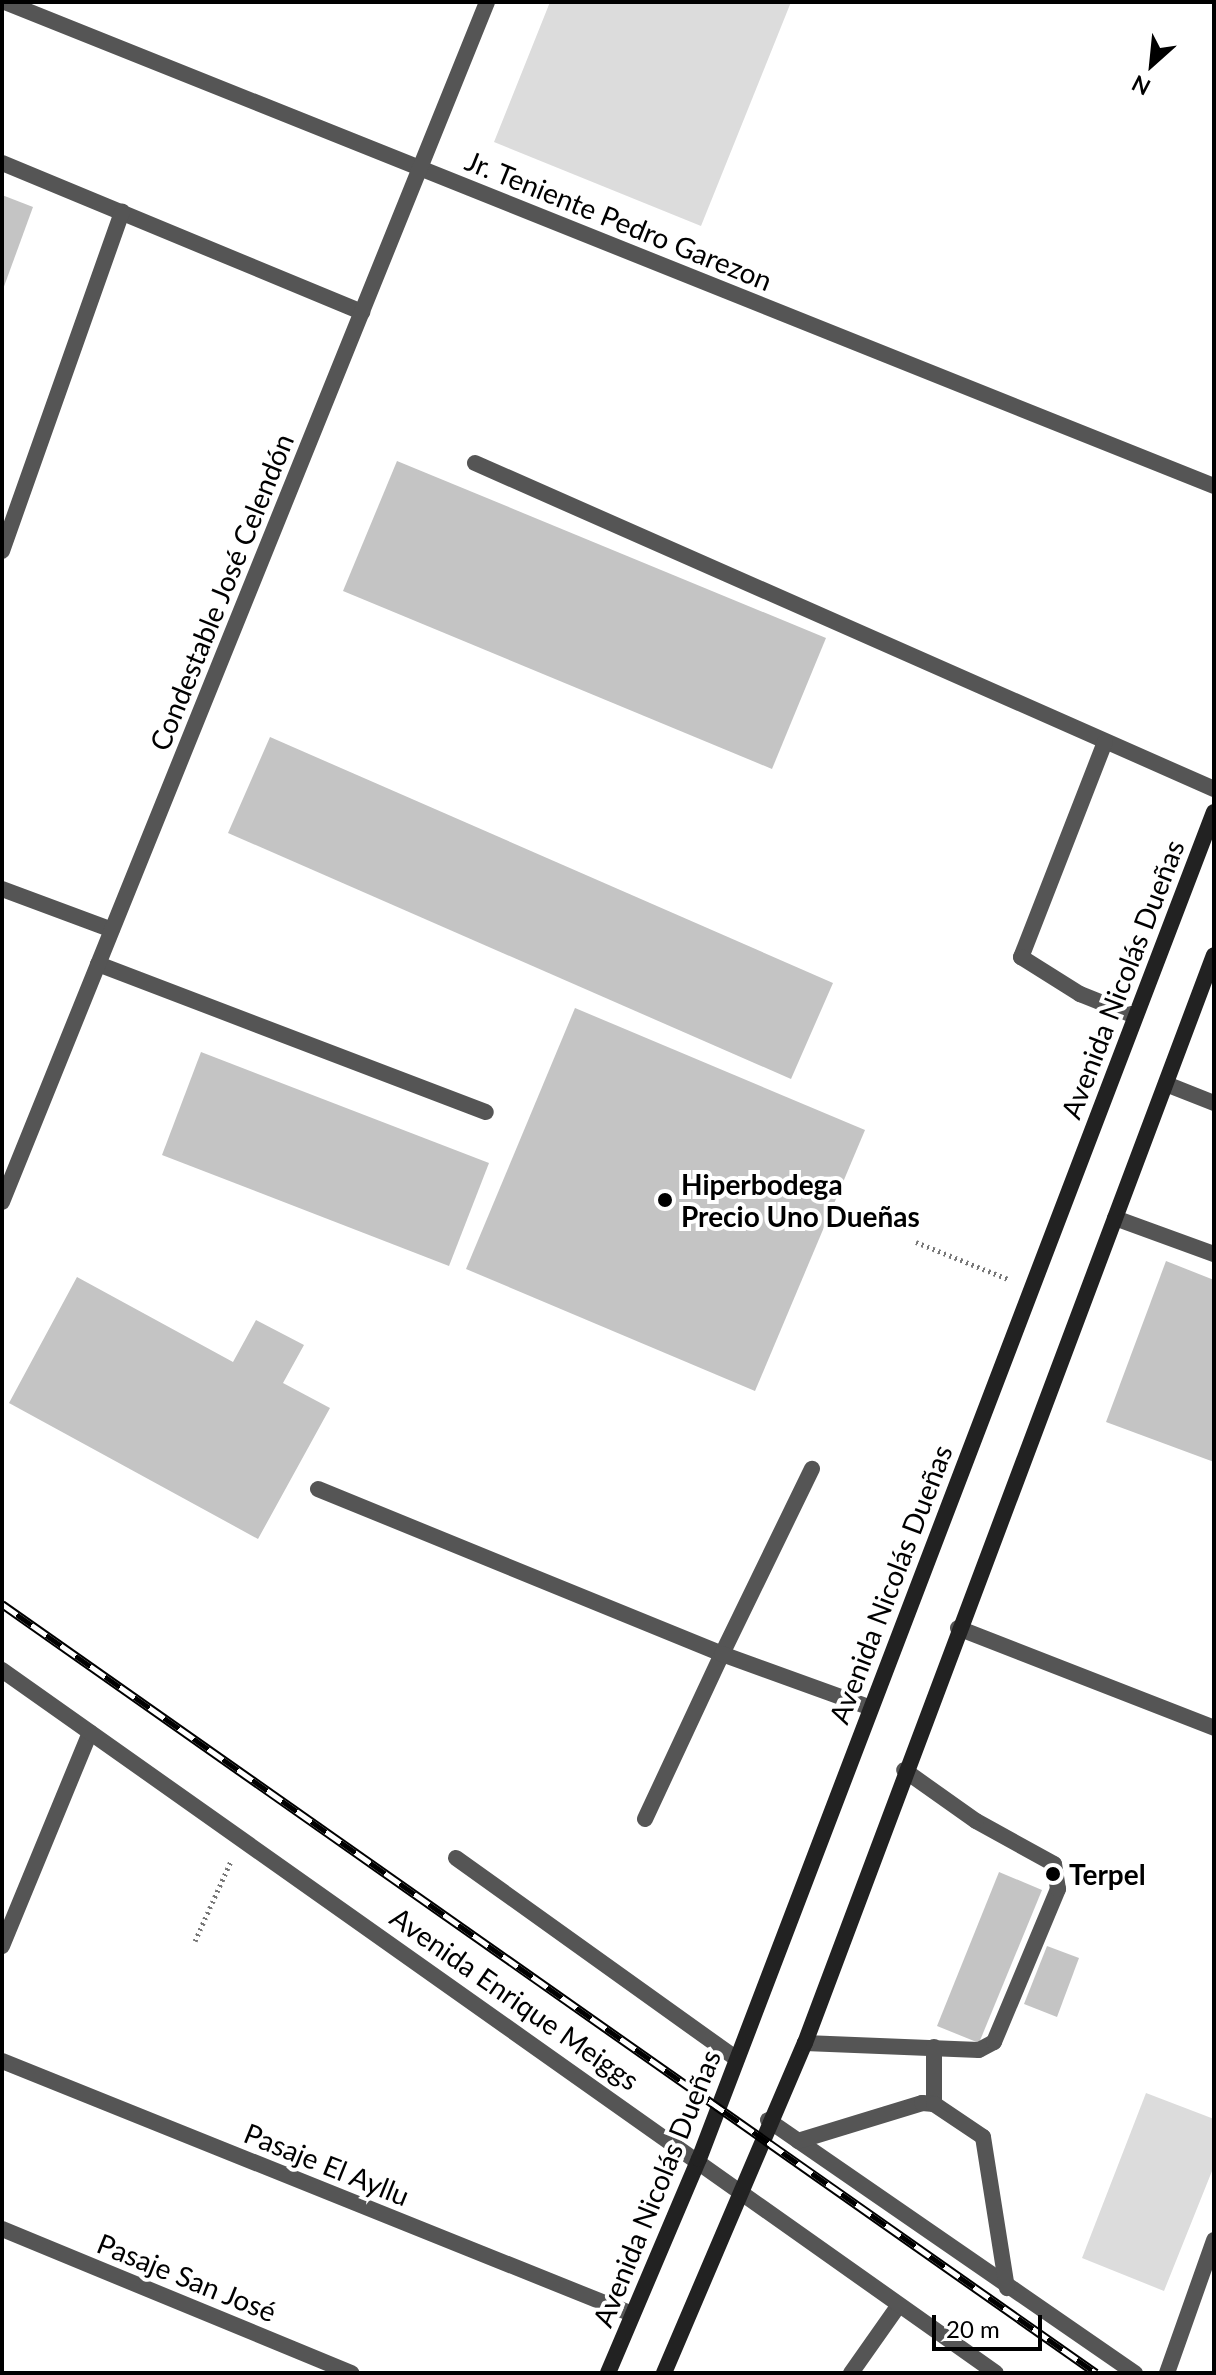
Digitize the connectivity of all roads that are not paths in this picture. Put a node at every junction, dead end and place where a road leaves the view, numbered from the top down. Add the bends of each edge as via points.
1 (5, 2) edge
2 (487, 2) edge
3 (2, 163) edge
4 (420, 169) junction
5 (122, 212) junction
6 (362, 312) junction
7 (475, 463) dead end
8 (1214, 486) edge
9 (2, 551) edge
10 (1105, 742) junction
11 (1214, 789) edge
12 (1214, 812) edge
13 (2, 889) edge
14 (112, 930) junction
15 (1214, 955) edge
16 (98, 964) junction
17 (1135, 1016) junction
18 (1166, 1084) junction
19 (1214, 1103) edge
20 (486, 1112) dead end
21 (2, 1202) edge
22 (1115, 1218) junction
23 (1214, 1254) edge
24 (812, 1469) dead end
25 (318, 1489) dead end
26 (958, 1628) junction
27 (722, 1654) junction
28 (2, 1670) edge
29 (871, 1708) junction
30 (1214, 1728) edge
31 (90, 1732) junction
32 (904, 1770) junction
33 (645, 1819) dead end
34 (456, 1858) dead end
35 (2, 1946) edge
36 (805, 2043) junction
37 (934, 2047) junction
38 (737, 2059) junction
39 (2, 2061) edge
40 (934, 2104) junction
41 (768, 2120) junction
42 (798, 2141) junction
43 (699, 2159) junction
44 (740, 2190) junction
45 (2, 2229) edge
46 (1214, 2240) edge
47 (1007, 2288) junction
48 (899, 2305) junction
49 (632, 2314) junction
50 (352, 2373) edge
51 (608, 2373) edge
52 (664, 2373) edge
53 (851, 2373) edge
54 (996, 2373) edge
55 (1135, 2373) edge
56 (1167, 2373) edge

1 - 4 street, Jr. Teniente Pedro Garezon
2 - 4 street, Condestable José Celendón
3 - 5 street
4 - 6 street, Condestable José Celendón
4 - 8 street, Jr. Teniente Pedro Garezon
5 - 6 street
5 - 9 street
6 - 14 street, Condestable José Celendón
7 - 10 street
10 - 11 street
10 - 17 street via 1021,957 1080,994
12 - 17 main road, Avenida Nicolás Dueñas
13 - 14 street
14 - 16 street, Condestable José Celendón
15 - 18 main road
16 - 20 street
16 - 21 street, Condestable José Celendón
17 - 29 main road, Avenida Nicolás Dueñas
18 - 19 street
18 - 22 main road
22 - 23 street
22 - 26 main road
24 - 27 street
25 - 27 street
26 - 30 street
26 - 32 main road
27 - 29 street
27 - 33 street
28 - 31 street, Avenida Enrique Meiggs
29 - 38 main road, Avenida Nicolás Dueñas
31 - 35 street
31 - 43 street, Avenida Enrique Meiggs
32 - 36 main road
32 - 37 street via 976,1821 1054,1864 1058,1889 994,2042 979,2050
34 - 38 street
36 - 37 street
36 - 41 main road
37 - 40 street
38 - 43 main road, Avenida Nicolás Dueñas
39 - 49 street, Pasaje El Ayllu
40 - 42 street
40 - 47 street via 983,2137
41 - 42 street
41 - 44 main road
42 - 47 street
43 - 44 street, Avenida Enrique Meiggs
43 - 49 main road, Avenida Nicolás Dueñas
44 - 48 street, Avenida Enrique Meiggs
44 - 52 main road
45 - 50 street, Pasaje San José
46 - 56 street
47 - 55 street
48 - 53 street
48 - 54 street, Avenida Enrique Meiggs
49 - 51 main road, Avenida Nicolás Dueñas

